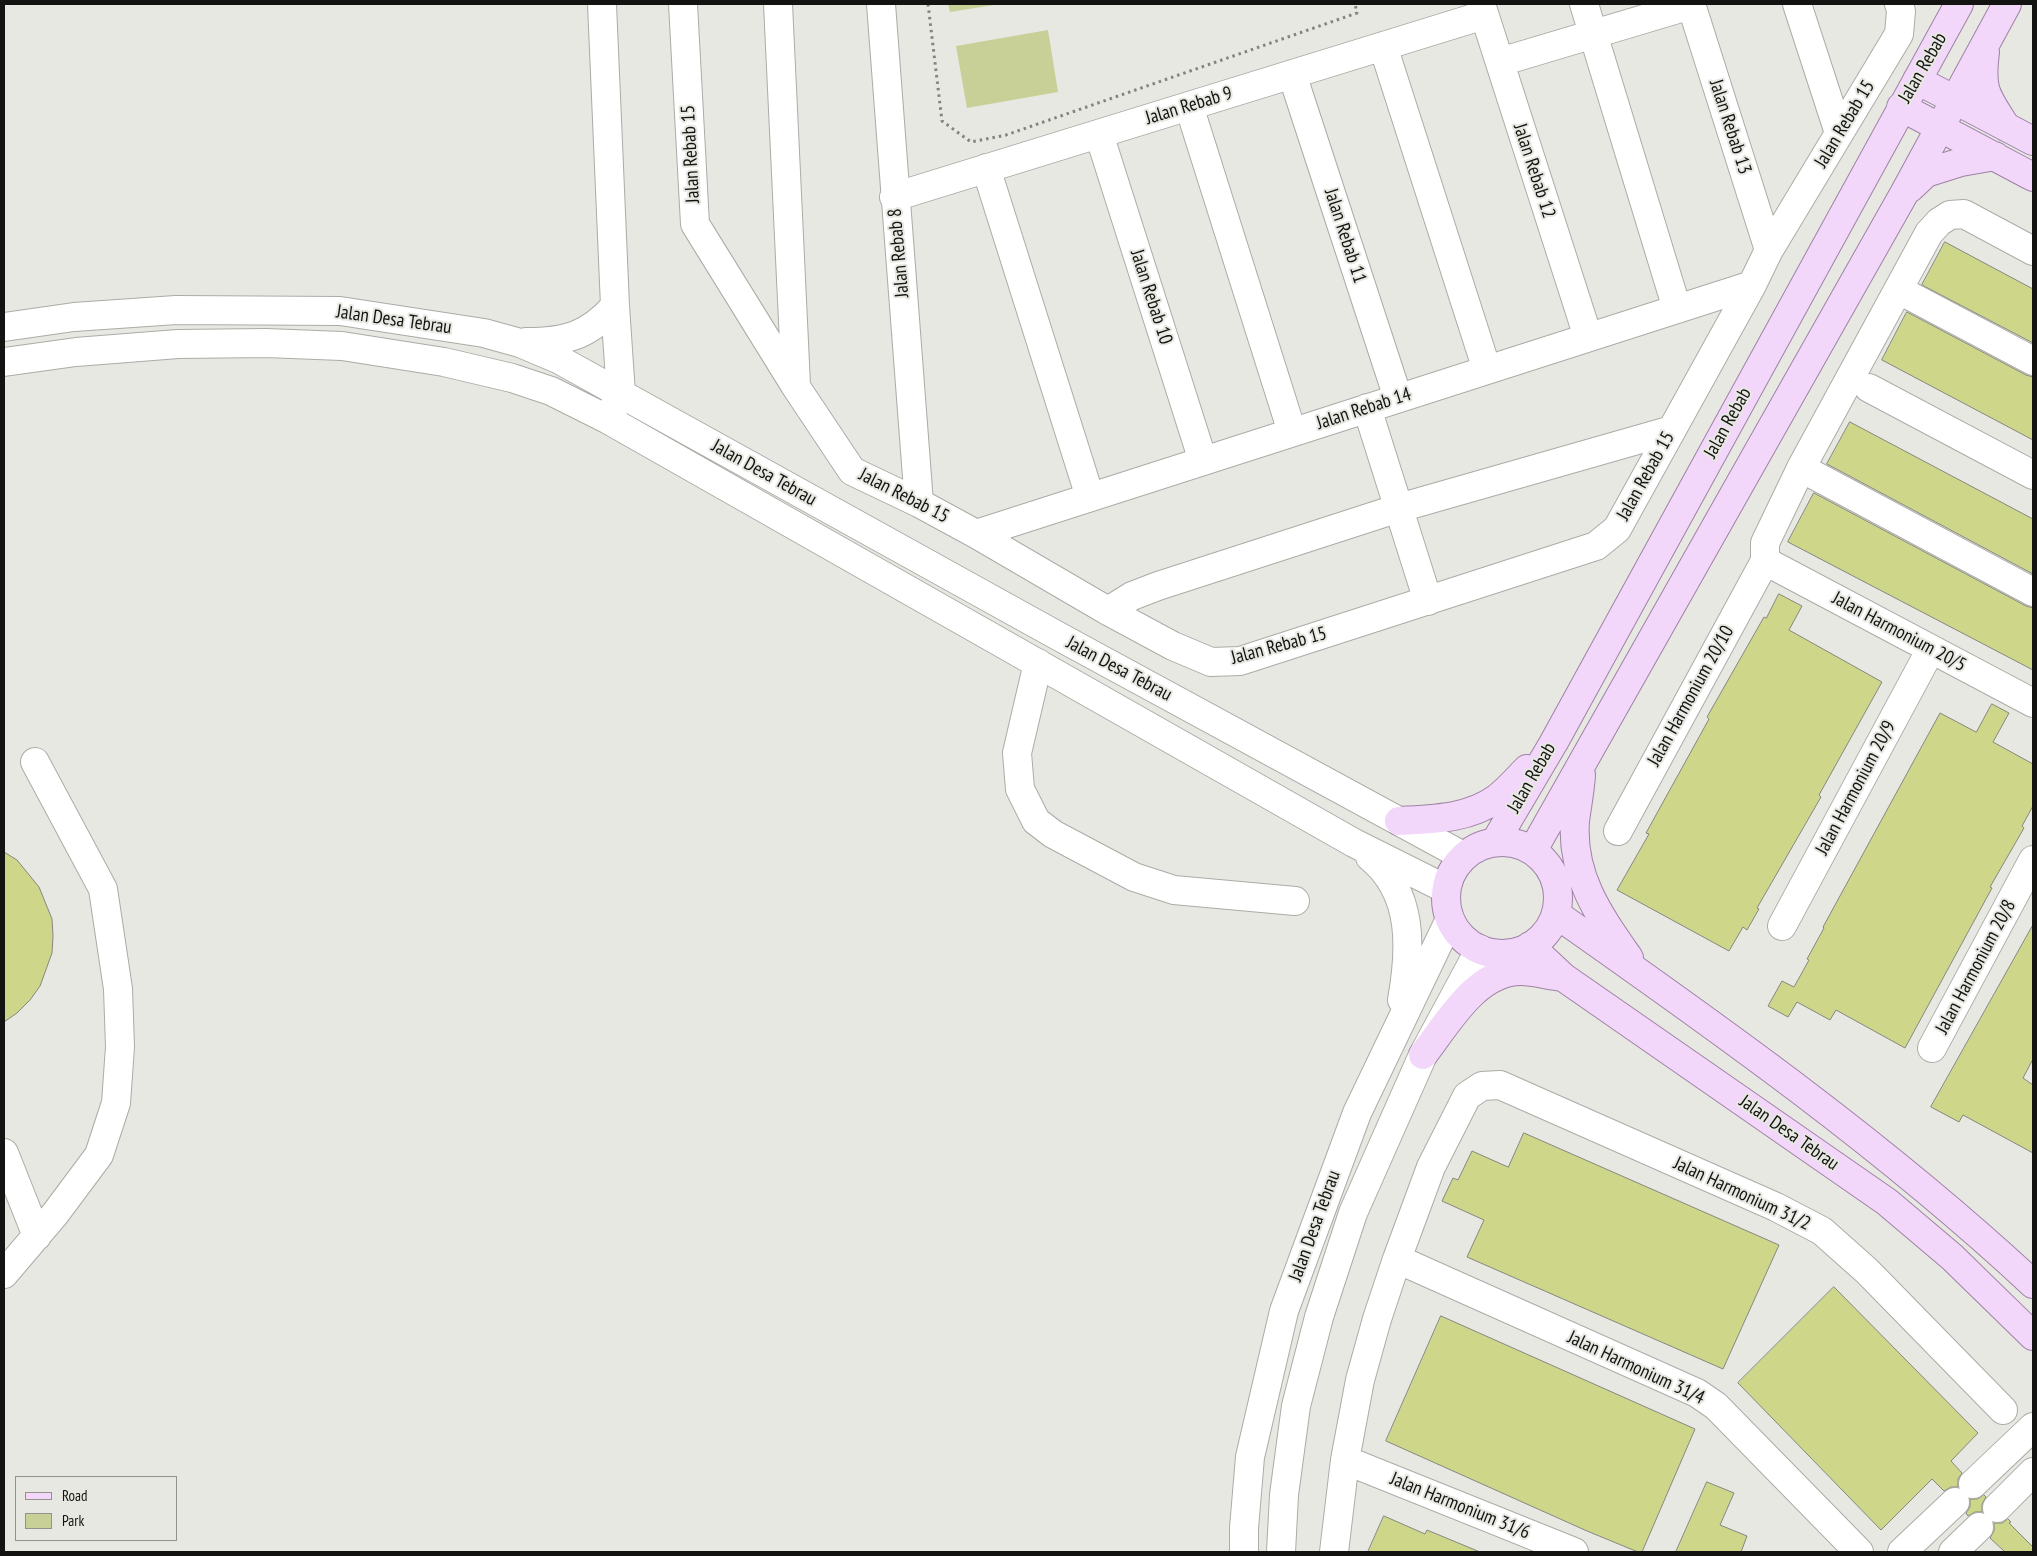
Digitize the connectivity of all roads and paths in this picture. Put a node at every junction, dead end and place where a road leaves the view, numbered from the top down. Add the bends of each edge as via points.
1 (602, 4) edge
2 (683, 4) edge
3 (778, 4) edge
4 (881, 4) edge
5 (928, 4) edge
6 (1355, 4) edge
7 (1584, 4) edge
8 (1691, 4) edge
9 (1797, 4) edge
10 (1899, 4) edge
11 (1958, 4) edge
12 (2007, 4) edge
13 (1483, 9) edge
14 (1593, 34) junction
15 (1987, 43) junction
16 (1383, 46) junction
17 (1500, 62) junction
18 (1292, 74) junction
19 (1917, 80) junction
20 (1956, 100) junction
21 (1189, 106) junction
22 (1901, 107) junction
23 (1941, 127) junction
24 (2006, 127) junction
25 (1839, 133) junction
26 (1098, 134) junction
27 (2033, 142) edge
28 (1995, 156) junction
29 (986, 168) junction
30 (2033, 177) edge
31 (1905, 192) junction
32 (894, 197) junction
33 (1769, 250) junction
34 (2033, 251) edge
35 (1752, 285) junction
36 (1899, 290) junction
37 (615, 306) junction
38 (1676, 309) junction
39 (4, 327) edge
40 (1588, 338) junction
41 (520, 343) junction
42 (2033, 361) edge
43 (4, 362) edge
44 (1487, 370) junction
45 (796, 387) junction
46 (1869, 388) dead end
47 (621, 394) junction
48 (1398, 398) junction
49 (1366, 408) junction
50 (607, 419) junction
51 (1672, 430) junction
52 (1292, 432) junction
53 (1203, 461) junction
54 (1801, 468) junction
55 (2033, 475) edge
56 (1090, 497) junction
57 (919, 503) junction
58 (1399, 508) junction
59 (976, 534) junction
60 (1765, 561) junction
61 (2033, 592) edge
62 (1428, 601) junction
63 (1108, 612) junction
64 (1931, 649) junction
65 (1038, 663) junction
66 (2033, 703) edge
67 (1554, 742) junction
68 (35, 762) dead end
69 (1583, 764) junction
70 (1399, 821) junction
71 (1618, 830) dead end
72 (1495, 842) junction
73 (1354, 843) junction
74 (1533, 850) junction
75 (1463, 856) junction
76 (2033, 860) edge
77 (1446, 889) junction
78 (1295, 900) dead end
79 (1556, 914) junction
80 (1450, 920) junction
81 (1782, 926) dead end
82 (1530, 946) junction
83 (1480, 950) junction
84 (1637, 971) junction
85 (1563, 977) junction
86 (1398, 1026) junction
87 (1932, 1048) dead end
88 (1423, 1056) junction
89 (4, 1153) edge
90 (37, 1236) junction
91 (1397, 1259) junction
92 (4, 1274) edge
93 (2033, 1284) edge
94 (2033, 1336) edge
95 (2003, 1410) dead end
96 (2033, 1427) edge
97 (1345, 1460) junction
98 (1996, 1463) junction
99 (2032, 1473) edge
100 (1244, 1552) edge
101 (1281, 1552) edge
102 (1334, 1552) edge
103 (1574, 1552) edge
104 (1859, 1552) edge
105 (1902, 1552) edge
106 (1952, 1552) edge

1 - 37 street
2 - 45 street, Jalan Rebab 15 via 695,224
3 - 45 street
4 - 32 street, Jalan Rebab 8
5 - 6 path via 942,121 970,142 1006,135 1357,13
7 - 14 street
8 - 14 street
8 - 33 street, Jalan Rebab 13
9 - 25 street
10 - 25 street, Jalan Rebab 15 via 1899,34
11 - 19 main road, Jalan Rebab
12 - 15 main road
13 - 16 street, Jalan Rebab 9
13 - 17 street, Jalan Rebab 12
14 - 17 street
14 - 38 street
15 - 20 main road
15 - 24 main road via 1983,73 1985,92
16 - 18 street, Jalan Rebab 9
16 - 44 street
17 - 40 street, Jalan Rebab 12
18 - 21 street, Jalan Rebab 9
18 - 48 street, Jalan Rebab 11
19 - 20 main road
19 - 22 main road, Jalan Rebab
20 - 23 main road
20 - 24 main road
21 - 26 street, Jalan Rebab 9
21 - 52 street
22 - 23 main road
22 - 67 main road, Jalan Rebab
23 - 28 main road
23 - 31 main road
24 - 27 main road
25 - 33 street, Jalan Rebab 15
26 - 29 street, Jalan Rebab 9
26 - 53 street, Jalan Rebab 10
28 - 30 main road
28 - 31 main road via 1960,162 1926,173
29 - 32 street, Jalan Rebab 9
29 - 56 street
31 - 69 main road
32 - 57 street, Jalan Rebab 8
33 - 35 street, Jalan Rebab 15
34 - 36 street via 1964,214 1950,215 1929,233
35 - 38 street, Jalan Rebab 14
35 - 51 street, Jalan Rebab 15
36 - 42 street
36 - 54 street
37 - 41 street via 601,322 582,333 562,340
37 - 47 street
38 - 40 street, Jalan Rebab 14
39 - 41 street, Jalan Desa Tebrau via 74,317 176,310 340,311 484,333
40 - 44 street, Jalan Rebab 14
41 - 47 street, Jalan Desa Tebrau via 558,359
43 - 50 street, Jalan Desa Tebrau via 76,352 178,344 342,346 444,362 512,378 551,391
44 - 48 street, Jalan Rebab 14
45 - 57 street, Jalan Rebab 15 via 852,471
46 - 55 street
47 - 50 street
47 - 70 street, Jalan Desa Tebrau
48 - 49 street, Jalan Rebab 14
49 - 52 street, Jalan Rebab 14
49 - 58 street
50 - 65 street, Jalan Desa Tebrau
51 - 58 street
51 - 62 street, Jalan Rebab 15 via 1617,529 1596,546
52 - 53 street, Jalan Rebab 14
53 - 56 street, Jalan Rebab 14
54 - 60 street via 1765,543
54 - 61 street
56 - 59 street, Jalan Rebab 14
57 - 59 street, Jalan Rebab 15
58 - 62 street
58 - 63 street via 1158,586 1132,596
59 - 63 street, Jalan Rebab 15
60 - 64 street, Jalan Harmonium 20/5
60 - 71 street, Jalan Harmonium 20/10
62 - 63 street, Jalan Rebab 15 via 1240,661 1211,662
64 - 66 street, Jalan Harmonium 20/5
64 - 81 street, Jalan Harmonium 20/9
65 - 73 street, Jalan Desa Tebrau
65 - 78 street via 1017,753 1020,789 1036,821 1053,834 1134,877 1174,890
67 - 70 main road via 1494,800 1445,817
67 - 72 main road, Jalan Rebab
68 - 90 street via 103,889 118,989 120,1047 116,1103 99,1155
69 - 74 main road
69 - 84 main road via 1575,821 1578,863 1592,903
70 - 75 street, Jalan Desa Tebrau
72 - 74 main road via 1509,842
72 - 75 main road
73 - 77 street, Jalan Desa Tebrau
73 - 86 street via 1387,873 1402,902 1408,968
74 - 79 main road via 1546,862 1555,878
75 - 77 main road
76 - 87 street, Jalan Harmonium 20/8
77 - 80 main road
79 - 82 main road via 1542,938
79 - 84 main road, Jalan Desa Tebrau
80 - 83 main road via 1467,942
80 - 86 street, Jalan Desa Tebrau
82 - 83 main road via 1505,954
82 - 85 main road, Jalan Desa Tebrau
83 - 88 street, Jalan Desa Tebrau
84 - 93 main road, Jalan Desa Tebrau via 1901,1168
85 - 88 main road via 1522,971 1507,972 1487,980
85 - 94 main road, Jalan Desa Tebrau via 1887,1202 1952,1257
86 - 100 street, Jalan Desa Tebrau via 1357,1113 1284,1311 1250,1456
88 - 101 street, Jalan Desa Tebrau via 1353,1213 1319,1317 1296,1406 1284,1495
89 - 90 street
90 - 92 street
91 - 95 street, Jalan Harmonium 31/2 via 1431,1167 1467,1096 1482,1086 1500,1086 1776,1207 1822,1231
91 - 97 street via 1360,1380
91 - 104 street, Jalan Harmonium 31/4 via 1697,1394 1716,1406
96 - 98 street
97 - 102 street
97 - 103 street, Jalan Harmonium 31/6
98 - 99 street
98 - 105 street
99 - 106 street

